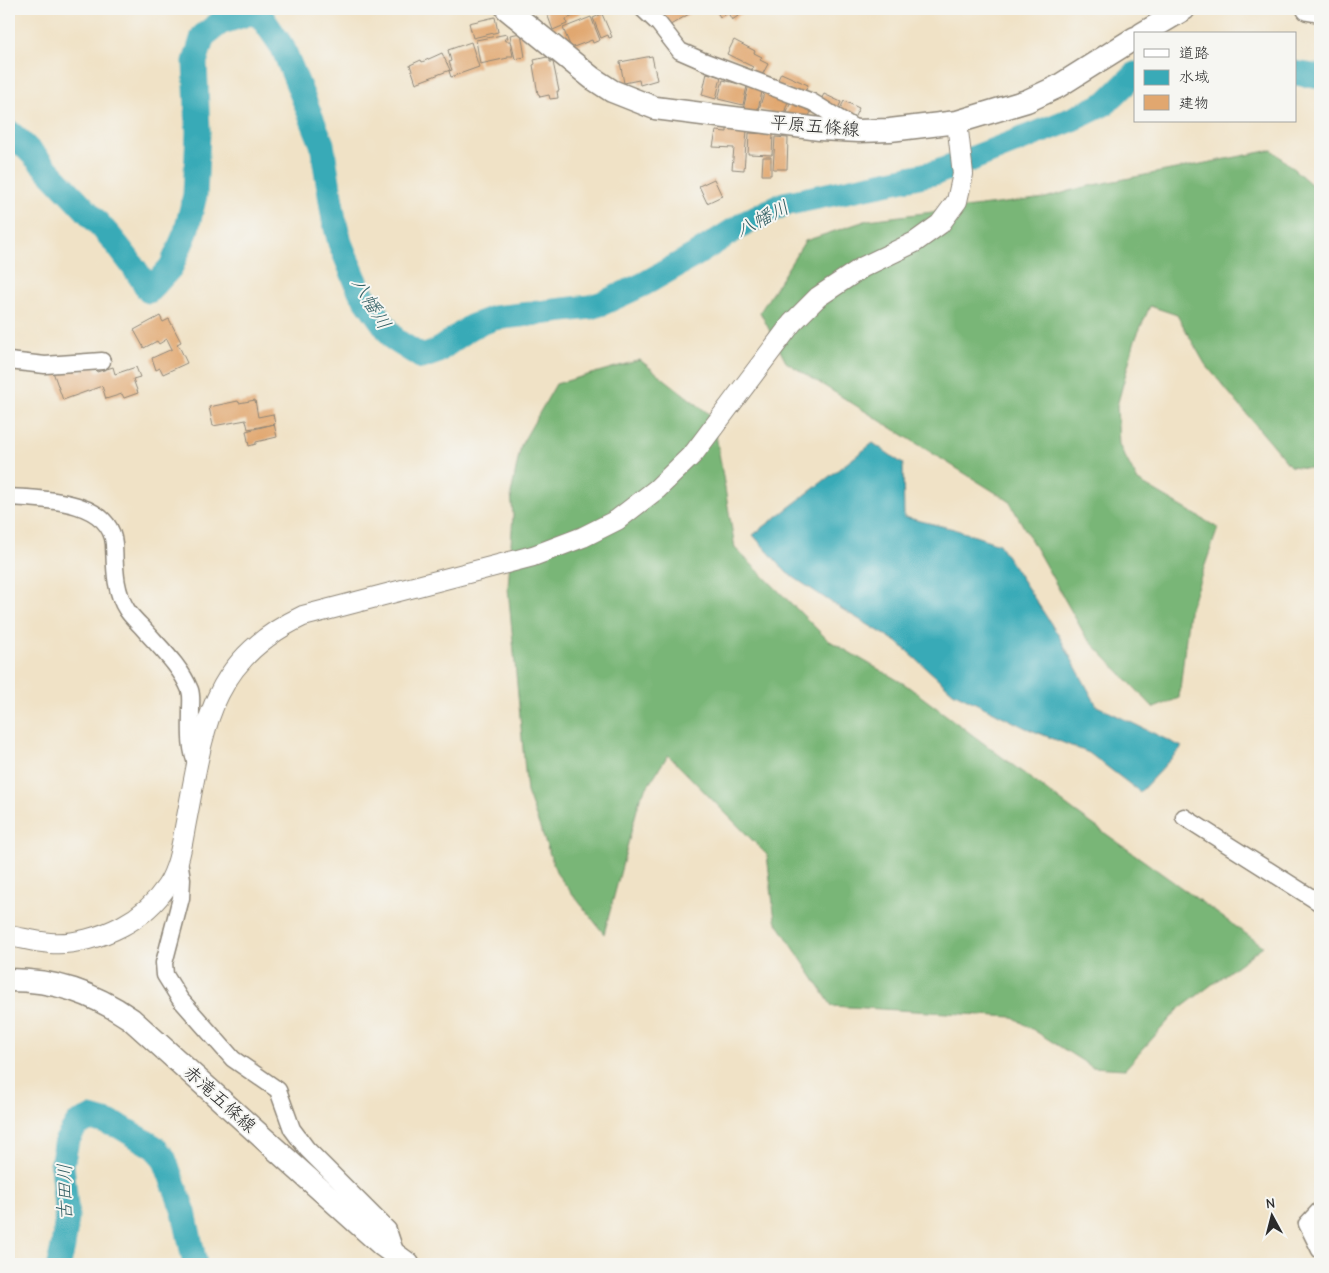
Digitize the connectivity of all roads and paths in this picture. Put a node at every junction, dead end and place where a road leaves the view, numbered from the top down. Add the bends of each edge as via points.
1 (507, 9) edge
2 (643, 9) edge
3 (1184, 9) edge
4 (1308, 9) edge
5 (1320, 11) edge
6 (1145, 32) edge
7 (1134, 39) edge
8 (957, 122) junction
9 (860, 131) junction
10 (9, 361) edge
11 (102, 361) dead end
12 (9, 497) edge
13 (197, 766) junction
14 (1184, 817) dead end
15 (179, 860) junction
16 (1320, 903) edge
17 (9, 936) edge
18 (9, 980) edge
19 (1320, 1210) edge
20 (1320, 1250) edge
21 (402, 1261) edge

1 - 9 main road, 平原五條線 via 592,78 612,91 656,108
2 - 9 street via 680,51 812,102
3 - 6 main road
4 - 5 main road
7 - 8 main road, 平原五條線 via 1057,87 1027,101
8 - 9 main road, 平原五條線
8 - 13 street via 963,174 957,201 940,224 915,242 863,267 818,297 792,323 694,453 657,489 617,520 533,556 303,616 287,623 257,644 226,681 212,709
10 - 11 street via 45,365
12 - 13 street via 53,500 92,512 108,526 114,541 119,592 127,610 177,666 190,692 191,753
13 - 15 street
14 - 16 street
15 - 17 street via 168,885 154,905 105,934 51,943
15 - 21 street via 181,898 164,962 165,975 180,1000 233,1059 278,1090 292,1129 307,1149 388,1230
18 - 21 main road, 赤滝五條線 via 66,987 99,999 131,1019
19 - 20 street via 1307,1224

